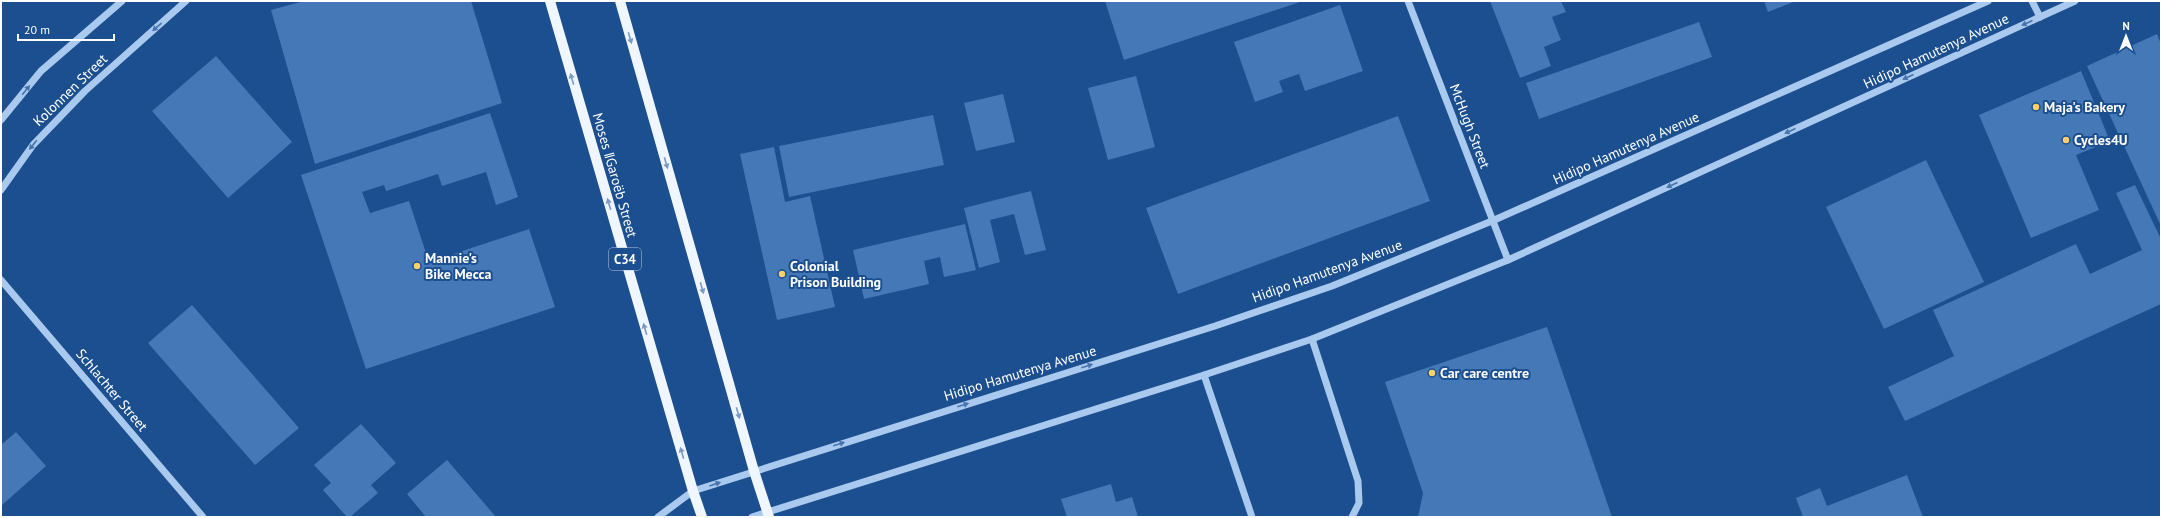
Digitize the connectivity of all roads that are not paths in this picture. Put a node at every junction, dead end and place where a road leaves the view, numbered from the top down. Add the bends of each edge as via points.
1 (122, 1) edge
2 (186, 1) edge
3 (550, 1) edge
4 (620, 1) edge
5 (1408, 1) edge
6 (1988, 1) edge
7 (2032, 1) edge
8 (2075, 1) edge
9 (2040, 17) junction
10 (1, 120) edge
11 (1, 190) edge
12 (1492, 221) junction
13 (1508, 260) junction
14 (1, 280) edge
15 (1312, 339) junction
16 (1204, 376) junction
17 (754, 471) junction
18 (693, 491) junction
19 (768, 514) edge
20 (203, 517) edge
21 (658, 517) edge
22 (702, 517) edge
23 (752, 517) edge
24 (1252, 517) edge
25 (1352, 517) edge

10 -> 1 street, Kolonnen Street via 41,71
2 -> 11 street, Kolonnen Street via 85,91 33,145
18 -> 3 main road, Moses ǁGaroëb Street / C34
4 -> 17 main road
5 - 12 street, McHugh Street
6 - 12 street, Hidipo Hamutenya Avenue
7 - 9 street
8 - 9 street, Hidipo Hamutenya Avenue
9 -> 13 street, Hidipo Hamutenya Avenue
12 - 13 street, McHugh Street
17 -> 12 street, Hidipo Hamutenya Avenue via 1215,326 1332,286
13 - 15 street, Hidipo Hamutenya Avenue
14 - 20 street, Schlachter Street
15 - 16 street, Hidipo Hamutenya Avenue
15 - 25 street via 1358,481 1359,503
16 - 19 street, Hidipo Hamutenya Avenue
16 - 24 street
18 -> 17 street, Hidipo Hamutenya Avenue
17 - 19 main road
18 - 21 street, Hidipo Hamutenya Avenue
18 - 22 main road, Moses ǁGaroëb Street / C34
19 - 23 street, Hidipo Hamutenya Avenue

